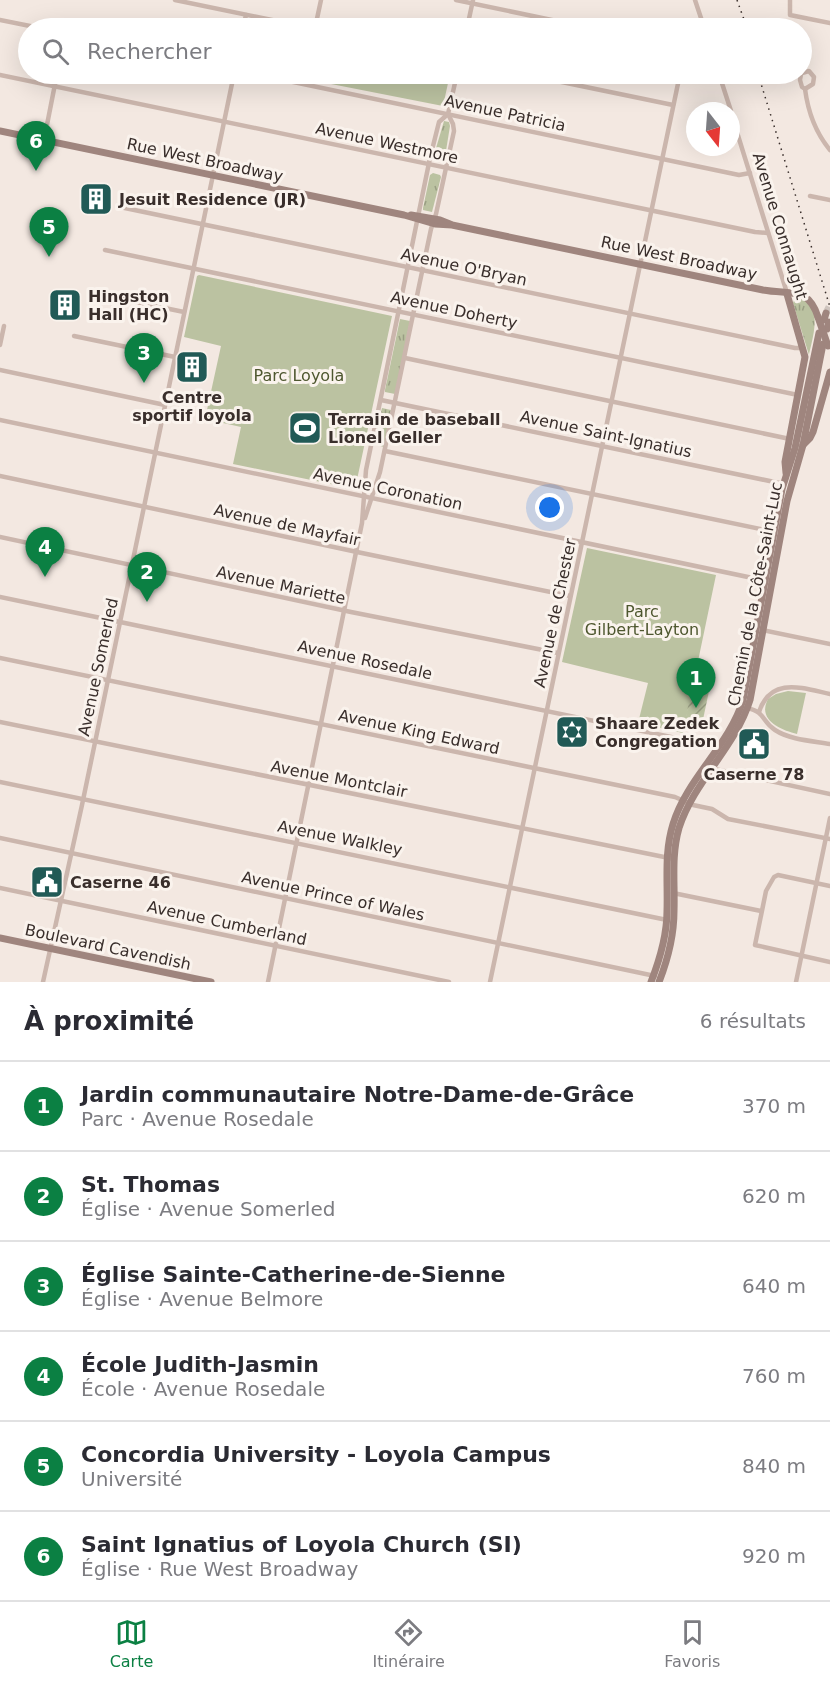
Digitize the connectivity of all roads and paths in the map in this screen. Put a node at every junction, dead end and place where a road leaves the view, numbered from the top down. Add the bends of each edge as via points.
1 (175, 0) edge
2 (321, 0) edge
3 (456, 0) edge
4 (695, 0) edge
5 (790, 0) edge
6 (473, 2) edge
7 (246, 15) junction
8 (245, 18) edge
9 (261, 18) edge
10 (316, 18) edge
11 (469, 18) edge
12 (545, 18) edge
13 (701, 18) edge
14 (805, 18) edge
15 (812, 19) edge
16 (0, 20) edge
17 (830, 23) edge
18 (18, 24) edge
19 (0, 75) edge
20 (812, 75) edge
21 (18, 79) edge
22 (44, 84) edge
23 (232, 84) edge
24 (303, 84) edge
25 (455, 84) edge
26 (572, 84) edge
27 (678, 84) edge
28 (722, 84) edge
29 (801, 84) edge
30 (54, 86) junction
31 (805, 89) junction
32 (728, 102) edge
33 (673, 105) junction
34 (448, 114) junction
35 (224, 122) junction
36 (0, 131) edge
37 (44, 140) junction
38 (740, 141) edge
39 (830, 150) edge
40 (662, 158) junction
41 (429, 164) junction
42 (446, 167) junction
43 (750, 173) junction
44 (213, 175) junction
45 (810, 196) dead end
46 (830, 200) edge
47 (120, 207) dead end
48 (651, 210) junction
49 (418, 218) junction
50 (434, 221) junction
51 (203, 225) junction
52 (768, 233) junction
53 (105, 250) dead end
54 (640, 264) junction
55 (409, 267) junction
56 (194, 268) junction
57 (423, 270) junction
58 (92, 293) dead end
59 (787, 294) junction
60 (399, 311) junction
61 (184, 312) junction
62 (630, 313) junction
63 (414, 314) junction
64 (824, 322) edge
65 (4, 326) dead end
66 (74, 336) dead end
67 (0, 345) edge
68 (803, 348) junction
69 (827, 348) edge
70 (175, 357) junction
71 (405, 357) junction
72 (620, 357) junction
73 (0, 370) edge
74 (830, 372) edge
75 (799, 395) junction
76 (381, 400) junction
77 (611, 401) junction
78 (395, 402) junction
79 (165, 405) junction
80 (0, 420) edge
81 (790, 439) junction
82 (602, 445) junction
83 (803, 445) junction
84 (385, 451) junction
85 (155, 452) junction
86 (786, 473) junction
87 (0, 476) edge
88 (787, 484) junction
89 (592, 493) junction
90 (363, 496) junction
91 (373, 498) junction
92 (144, 507) junction
93 (362, 523) junction
94 (777, 533) junction
95 (0, 537) edge
96 (582, 541) junction
97 (357, 552) junction
98 (132, 565) junction
99 (769, 581) junction
100 (570, 596) junction
101 (0, 597) edge
102 (345, 610) junction
103 (120, 622) junction
104 (760, 630) junction
105 (830, 644) edge
106 (558, 653) junction
107 (0, 658) edge
108 (333, 666) junction
109 (108, 681) junction
110 (830, 694) edge
111 (744, 707) junction
112 (546, 710) junction
113 (759, 712) junction
114 (0, 722) edge
115 (321, 724) junction
116 (95, 742) junction
117 (830, 744) edge
118 (722, 748) junction
119 (708, 767) junction
120 (535, 768) junction
121 (0, 782) edge
122 (308, 785) junction
123 (830, 794) edge
124 (83, 798) junction
125 (686, 802) junction
126 (830, 818) edge
127 (522, 829) junction
128 (0, 838) edge
129 (828, 839) edge
130 (296, 843) junction
131 (72, 854) junction
132 (670, 859) junction
133 (816, 883) junction
134 (830, 886) edge
135 (510, 887) junction
136 (0, 888) edge
137 (670, 893) junction
138 (285, 898) junction
139 (62, 901) junction
140 (761, 911) junction
141 (670, 920) junction
142 (0, 938) edge
143 (498, 943) junction
144 (275, 945) junction
145 (51, 948) junction
146 (801, 956) junction
147 (830, 962) edge
148 (656, 980) edge
149 (43, 982) edge
150 (211, 982) edge
151 (267, 982) edge
152 (449, 982) edge
153 (490, 982) edge
154 (796, 982) edge

1 - 7 street
2 - 10 street
3 - 6 street
4 - 13 street
5 - 14 street via 790,15
6 - 11 street
6 - 12 street
7 - 8 street
7 - 9 street
15 - 17 street
16 - 18 street
19 - 21 street, Avenue Westmore
20 - 31 street via 813,84
22 - 30 street, Avenue Westmore
23 - 35 street, Avenue Somerled
24 - 34 street, Avenue Patricia
25 - 34 street
26 - 33 street
27 - 33 street, Avenue de Chester
28 - 32 street, Avenue Connaught
29 - 31 street
30 - 35 street, Avenue Westmore
30 - 37 street
31 - 39 street via 813,123
33 - 40 street, Avenue de Chester
34 - 40 street, Avenue Patricia
34 - 41 street via 439,122
34 - 42 street via 454,127
35 - 41 street, Avenue Westmore
35 - 44 street, Avenue Somerled
36 - 37 street, Rue West Broadway
37 - 44 street, Rue West Broadway
38 - 43 street, Avenue Connaught
40 - 43 street, Avenue Patricia via 739,175
40 - 48 street, Avenue de Chester
41 - 42 street, Avenue Westmore
41 - 49 street
42 - 48 street, Avenue Westmore
42 - 50 street
43 - 52 street, Avenue Connaught
44 - 49 street, Rue West Broadway
44 - 51 street, Avenue Somerled
45 - 46 street
47 - 51 street, Avenue O'Bryan
48 - 52 street, Avenue Westmore
48 - 54 street, Avenue de Chester
49 - 50 street, Rue West Broadway
49 - 55 street
50 - 54 street, Rue West Broadway
50 - 57 street
51 - 55 street, Avenue O'Bryan
51 - 56 street, Avenue Somerled
52 - 59 street, Avenue Connaught
53 - 56 street, Avenue Doherty
54 - 59 street, Rue West Broadway
54 - 62 street, Avenue de Chester
55 - 57 street, Avenue O'Bryan
55 - 60 street
56 - 60 street, Avenue Doherty
56 - 61 street, Avenue Somerled
57 - 62 street, Avenue O'Bryan
57 - 63 street
58 - 61 street
59 - 64 street, Rue West Broadway via 809,298
59 - 68 street, Avenue Connaught
60 - 63 street, Avenue Doherty
60 - 76 street
61 - 70 street, Avenue Somerled
62 - 68 street, Avenue O'Bryan
62 - 72 street, Avenue de Chester
63 - 71 street
63 - 72 street, Avenue Doherty
64 - 69 street, Chemin de la Côte-Saint-Luc, bridge
64 - 86 street, Chemin de la Côte-Saint-Luc
65 - 67 street
66 - 70 street
68 - 75 street, Chemin de la Côte-Saint-Luc
69 - 83 street, Chemin de la Côte-Saint-Luc
70 - 79 street, Avenue Somerled
71 - 77 street
71 - 78 street
72 - 75 street, Avenue Doherty
72 - 77 street, Avenue de Chester
73 - 79 street
74 - 83 street, Chemin de la Côte-Saint-Luc via 813,432
75 - 81 street, Chemin de la Côte-Saint-Luc
76 - 78 street, Avenue Saint-Ignatius
76 - 90 street
77 - 81 street
77 - 82 street, Avenue de Chester
78 - 82 street, Avenue Saint-Ignatius
78 - 84 street
79 - 85 street, Avenue Somerled
80 - 85 street, Avenue Coronation
81 - 86 street, Chemin de la Côte-Saint-Luc
82 - 88 street, Avenue Saint-Ignatius
82 - 89 street, Avenue de Chester
83 - 88 street, Chemin de la Côte-Saint-Luc
84 - 89 street
84 - 91 street
85 - 90 street, Avenue Coronation
85 - 92 street, Avenue Somerled
86 - 88 street, Chemin de la Côte-Saint-Luc
87 - 92 street, Avenue de Mayfair
88 - 94 street, Chemin de la Côte-Saint-Luc
89 - 94 street
89 - 96 street, Avenue de Chester
90 - 91 street, Avenue Coronation
90 - 93 street
91 - 93 street
91 - 96 street, Avenue Coronation
92 - 97 street, Avenue de Mayfair
92 - 98 street, Avenue Somerled
93 - 97 street
94 - 99 street, Chemin de la Côte-Saint-Luc
95 - 98 street, Avenue Mariette
96 - 99 street, Avenue Coronation
96 - 100 street, Avenue de Chester
97 - 100 street, Avenue de Mayfair
97 - 102 street
98 - 102 street, Avenue Mariette
98 - 103 street, Avenue Somerled
99 - 104 street, Chemin de la Côte-Saint-Luc
100 - 106 street, Avenue de Chester
101 - 103 street, Avenue Rosedale
102 - 106 street, Avenue Mariette
102 - 108 street
103 - 108 street, Avenue Rosedale
103 - 109 street, Avenue Somerled
104 - 105 street
104 - 111 street, Chemin de la Côte-Saint-Luc
106 - 112 street, Avenue de Chester
107 - 109 street, Avenue King Edward
108 - 112 street, Avenue Rosedale
108 - 115 street
109 - 115 street, Avenue King Edward
109 - 116 street, Avenue Somerled
110 - 113 street via 785,687 766,696
111 - 113 street
111 - 118 street, Chemin de la Côte-Saint-Luc via 740,727
112 - 118 street, Avenue Rosedale
112 - 120 street, Avenue de Chester
113 - 117 street via 777,732
114 - 116 street, Avenue Montclair
115 - 120 street, Avenue King Edward
115 - 122 street
116 - 122 street, Avenue Montclair
116 - 124 street, Avenue Somerled
118 - 119 street, Chemin de la Côte-Saint-Luc
119 - 123 street
119 - 125 street, Chemin de la Côte-Saint-Luc
120 - 125 street, Avenue King Edward
120 - 127 street, Avenue de Chester
121 - 124 street, Avenue Walkley
122 - 127 street, Avenue Montclair
122 - 130 street
124 - 130 street, Avenue Walkley
124 - 131 street, Avenue Somerled
125 - 129 street, Avenue King Edward via 712,809 728,819
125 - 132 street, Chemin de la Côte-Saint-Luc
126 - 129 street
127 - 132 street, Avenue Montclair
127 - 135 street, Avenue de Chester
128 - 131 street, Avenue Prince of Wales
129 - 133 street
130 - 135 street, Avenue Walkley
130 - 138 street
131 - 138 street, Avenue Prince of Wales
131 - 139 street, Avenue Somerled
132 - 137 street, Chemin de la Côte-Saint-Luc
133 - 134 street
133 - 140 street via 775,875
133 - 146 street
135 - 141 street, Avenue Walkley
135 - 143 street, Avenue de Chester
136 - 139 street, Avenue Cumberland
137 - 140 street
137 - 141 street, Chemin de la Côte-Saint-Luc
138 - 143 street, Avenue Prince of Wales
138 - 144 street
139 - 144 street, Avenue Cumberland
139 - 145 street, Avenue Somerled
140 - 146 street via 755,945
141 - 148 street, Chemin de la Côte-Saint-Luc
142 - 145 street, Boulevard Cavendish
143 - 148 street, Avenue Prince of Wales
143 - 153 street, Avenue de Chester
144 - 151 street
144 - 152 street, Avenue Cumberland
145 - 149 street, Avenue Somerled
145 - 150 street, Boulevard Cavendish
146 - 147 street
146 - 154 street

